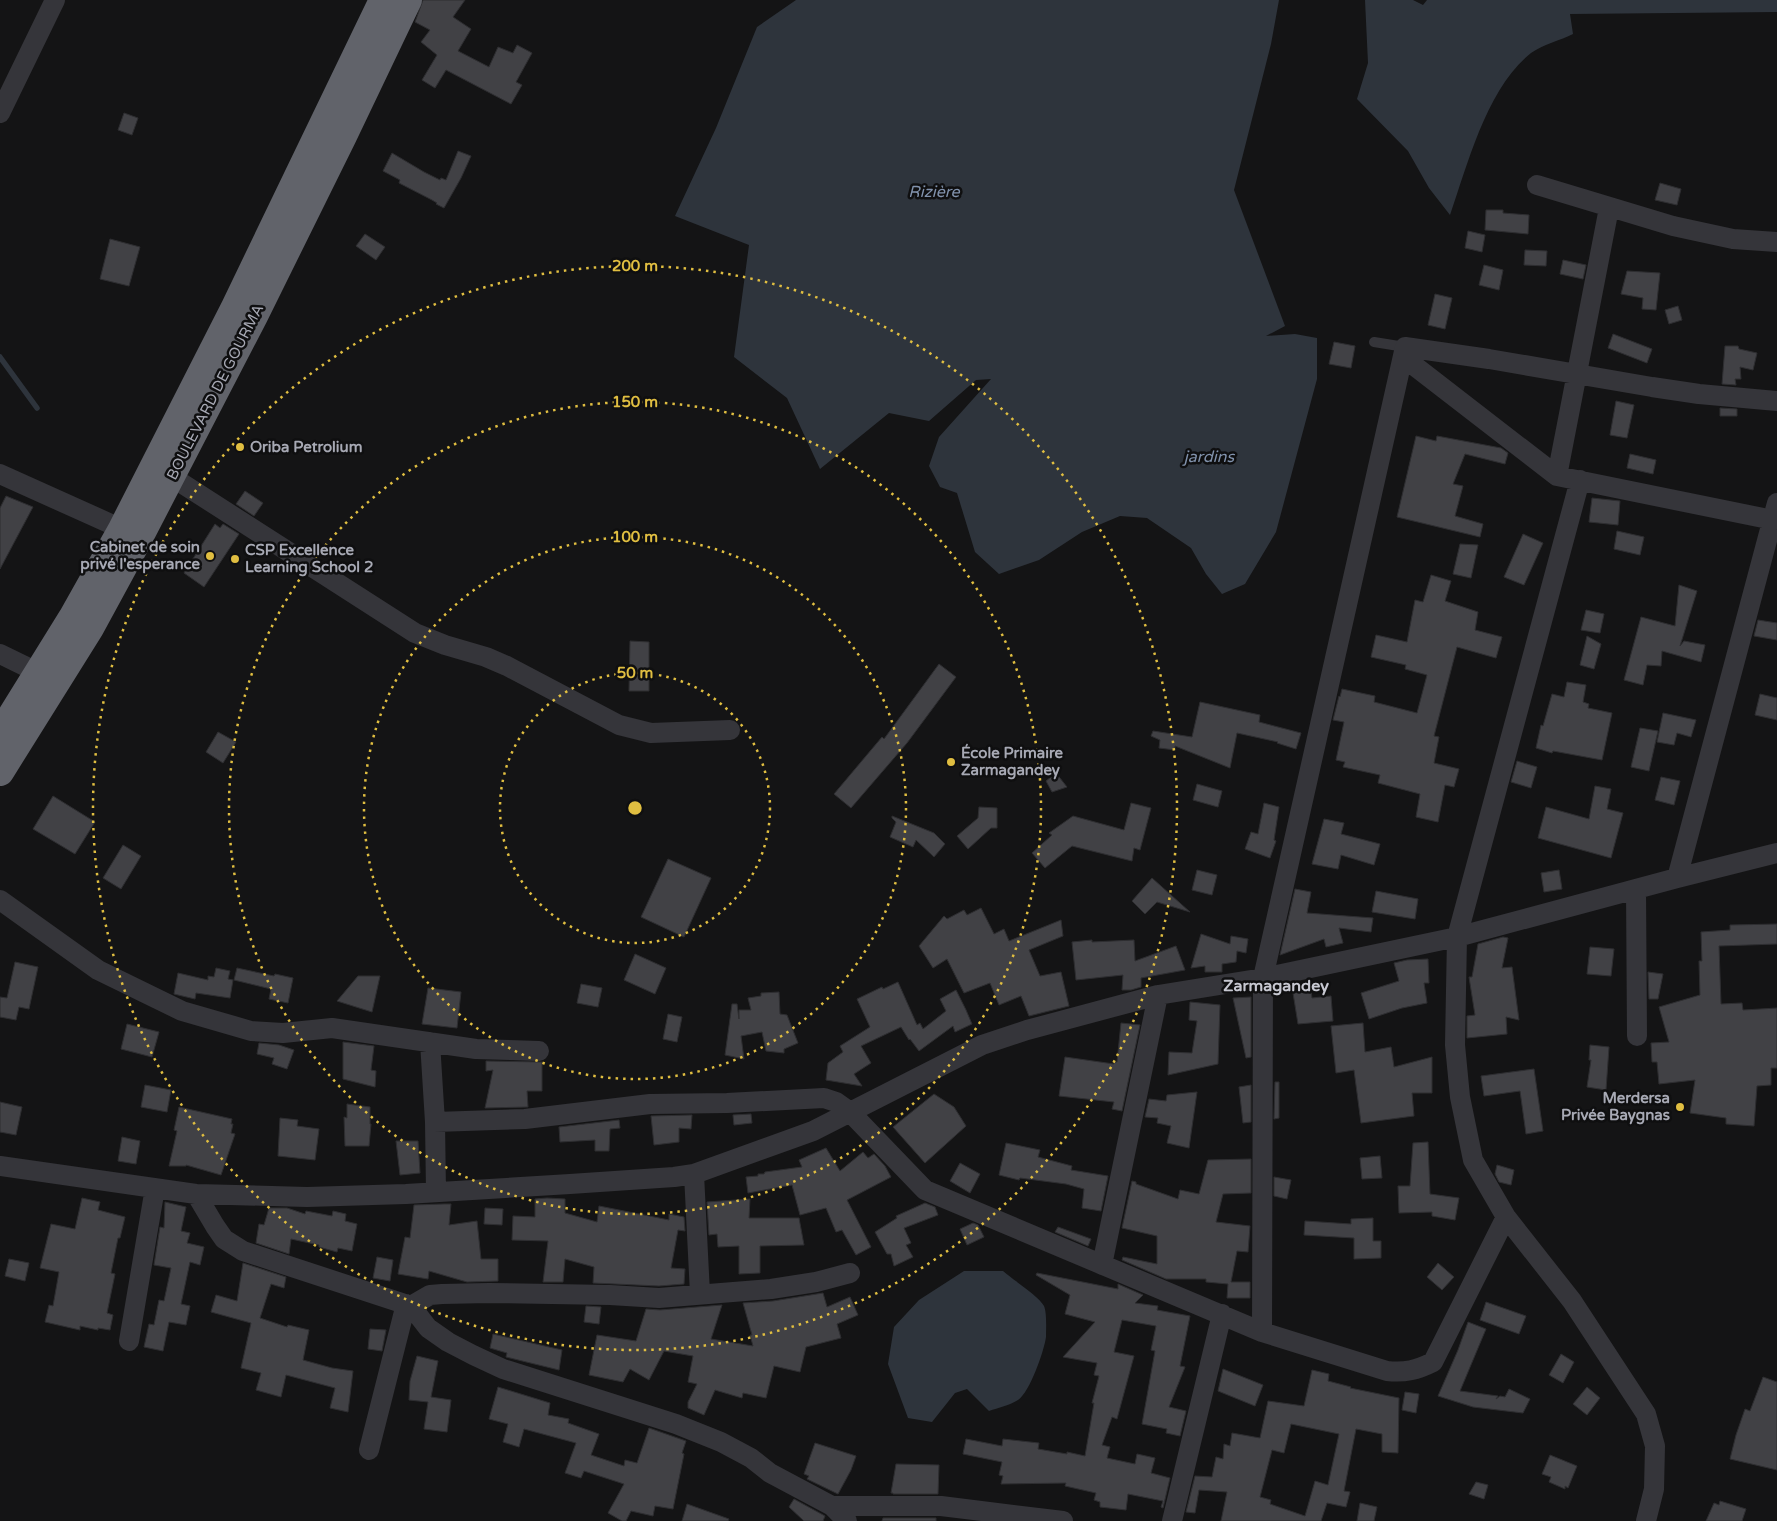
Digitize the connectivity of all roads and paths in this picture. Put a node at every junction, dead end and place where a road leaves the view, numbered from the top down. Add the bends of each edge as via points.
1 (55, 0) edge
2 (383, 0) edge
3 (408, 0) edge
4 (0, 113) edge
5 (1537, 185) dead end
6 (1610, 208) junction
7 (1777, 242) edge
8 (1374, 342) dead end
9 (1404, 352) junction
10 (1577, 373) junction
11 (1777, 401) edge
12 (0, 474) edge
13 (1557, 476) junction
14 (172, 477) junction
15 (1580, 480) junction
16 (1775, 511) edge
17 (122, 529) junction
18 (0, 654) edge
19 (39, 673) junction
20 (730, 730) dead end
21 (0, 734) edge
22 (0, 772) edge
23 (1777, 853) edge
24 (1677, 878) junction
25 (1636, 889) junction
26 (0, 900) edge
27 (1458, 937) junction
28 (1263, 978) junction
29 (1158, 996) junction
30 (1637, 1036) dead end
31 (430, 1042) junction
32 (539, 1051) dead end
33 (850, 1112) junction
34 (435, 1122) junction
35 (0, 1166) edge
36 (694, 1174) junction
37 (156, 1188) junction
38 (436, 1192) junction
39 (196, 1194) junction
40 (1506, 1217) junction
41 (1102, 1264) junction
42 (850, 1273) dead end
43 (700, 1294) junction
44 (409, 1305) junction
45 (1222, 1314) junction
46 (1262, 1332) junction
47 (128, 1341) dead end
48 (369, 1450) dead end
49 (832, 1506) junction
50 (847, 1521) edge
51 (1063, 1521) edge
52 (1172, 1521) edge
53 (1646, 1521) edge

1 - 4 street
2 - 17 highway, BOULEVARD DE GOURMA via 235,307
3 - 14 highway, BOULEVARD DE GOURMA
5 - 6 street
6 - 7 street via 1733,239
6 - 10 street
8 - 9 lane
9 - 10 street
9 - 13 street
9 - 28 street
10 - 11 street via 1680,391
10 - 13 street
12 - 17 street
13 - 15 street
14 - 20 street via 416,633 507,666 619,725 651,733
14 - 22 highway, BOULEVARD DE GOURMA via 90,628
15 - 16 street
15 - 27 street
16 - 24 street
17 - 19 highway, BOULEVARD DE GOURMA
18 - 19 street
19 - 21 highway, BOULEVARD DE GOURMA
23 - 24 street
24 - 25 street
25 - 27 street
25 - 30 street
26 - 31 street via 98,970 182,1011 251,1031 332,1028
27 - 28 street
27 - 40 street via 1456,1045 1460,1098 1473,1160
28 - 29 street
28 - 46 street
29 - 33 street via 982,1045
29 - 41 street
31 - 32 street via 476,1049
31 - 34 street
33 - 34 street via 824,1098 807,1098 650,1104 525,1119
33 - 36 street via 813,1131
33 - 41 street via 924,1190
34 - 38 street
35 - 37 street
36 - 38 street
36 - 43 street
37 - 39 street
37 - 47 street
38 - 39 street via 308,1197
39 - 44 street via 224,1239 243,1251
40 - 46 street via 1433,1362 1423,1367 1402,1373 1387,1371
40 - 53 street via 1572,1301 1646,1414 1655,1446 1654,1489
41 - 45 street
42 - 43 street via 771,1290
43 - 44 street via 659,1298 442,1294 430,1295
44 - 48 street
44 - 49 street via 428,1328 448,1342 503,1369 676,1424 722,1442 770,1473
45 - 46 street
45 - 52 street
49 - 50 street
49 - 51 street via 941,1506

